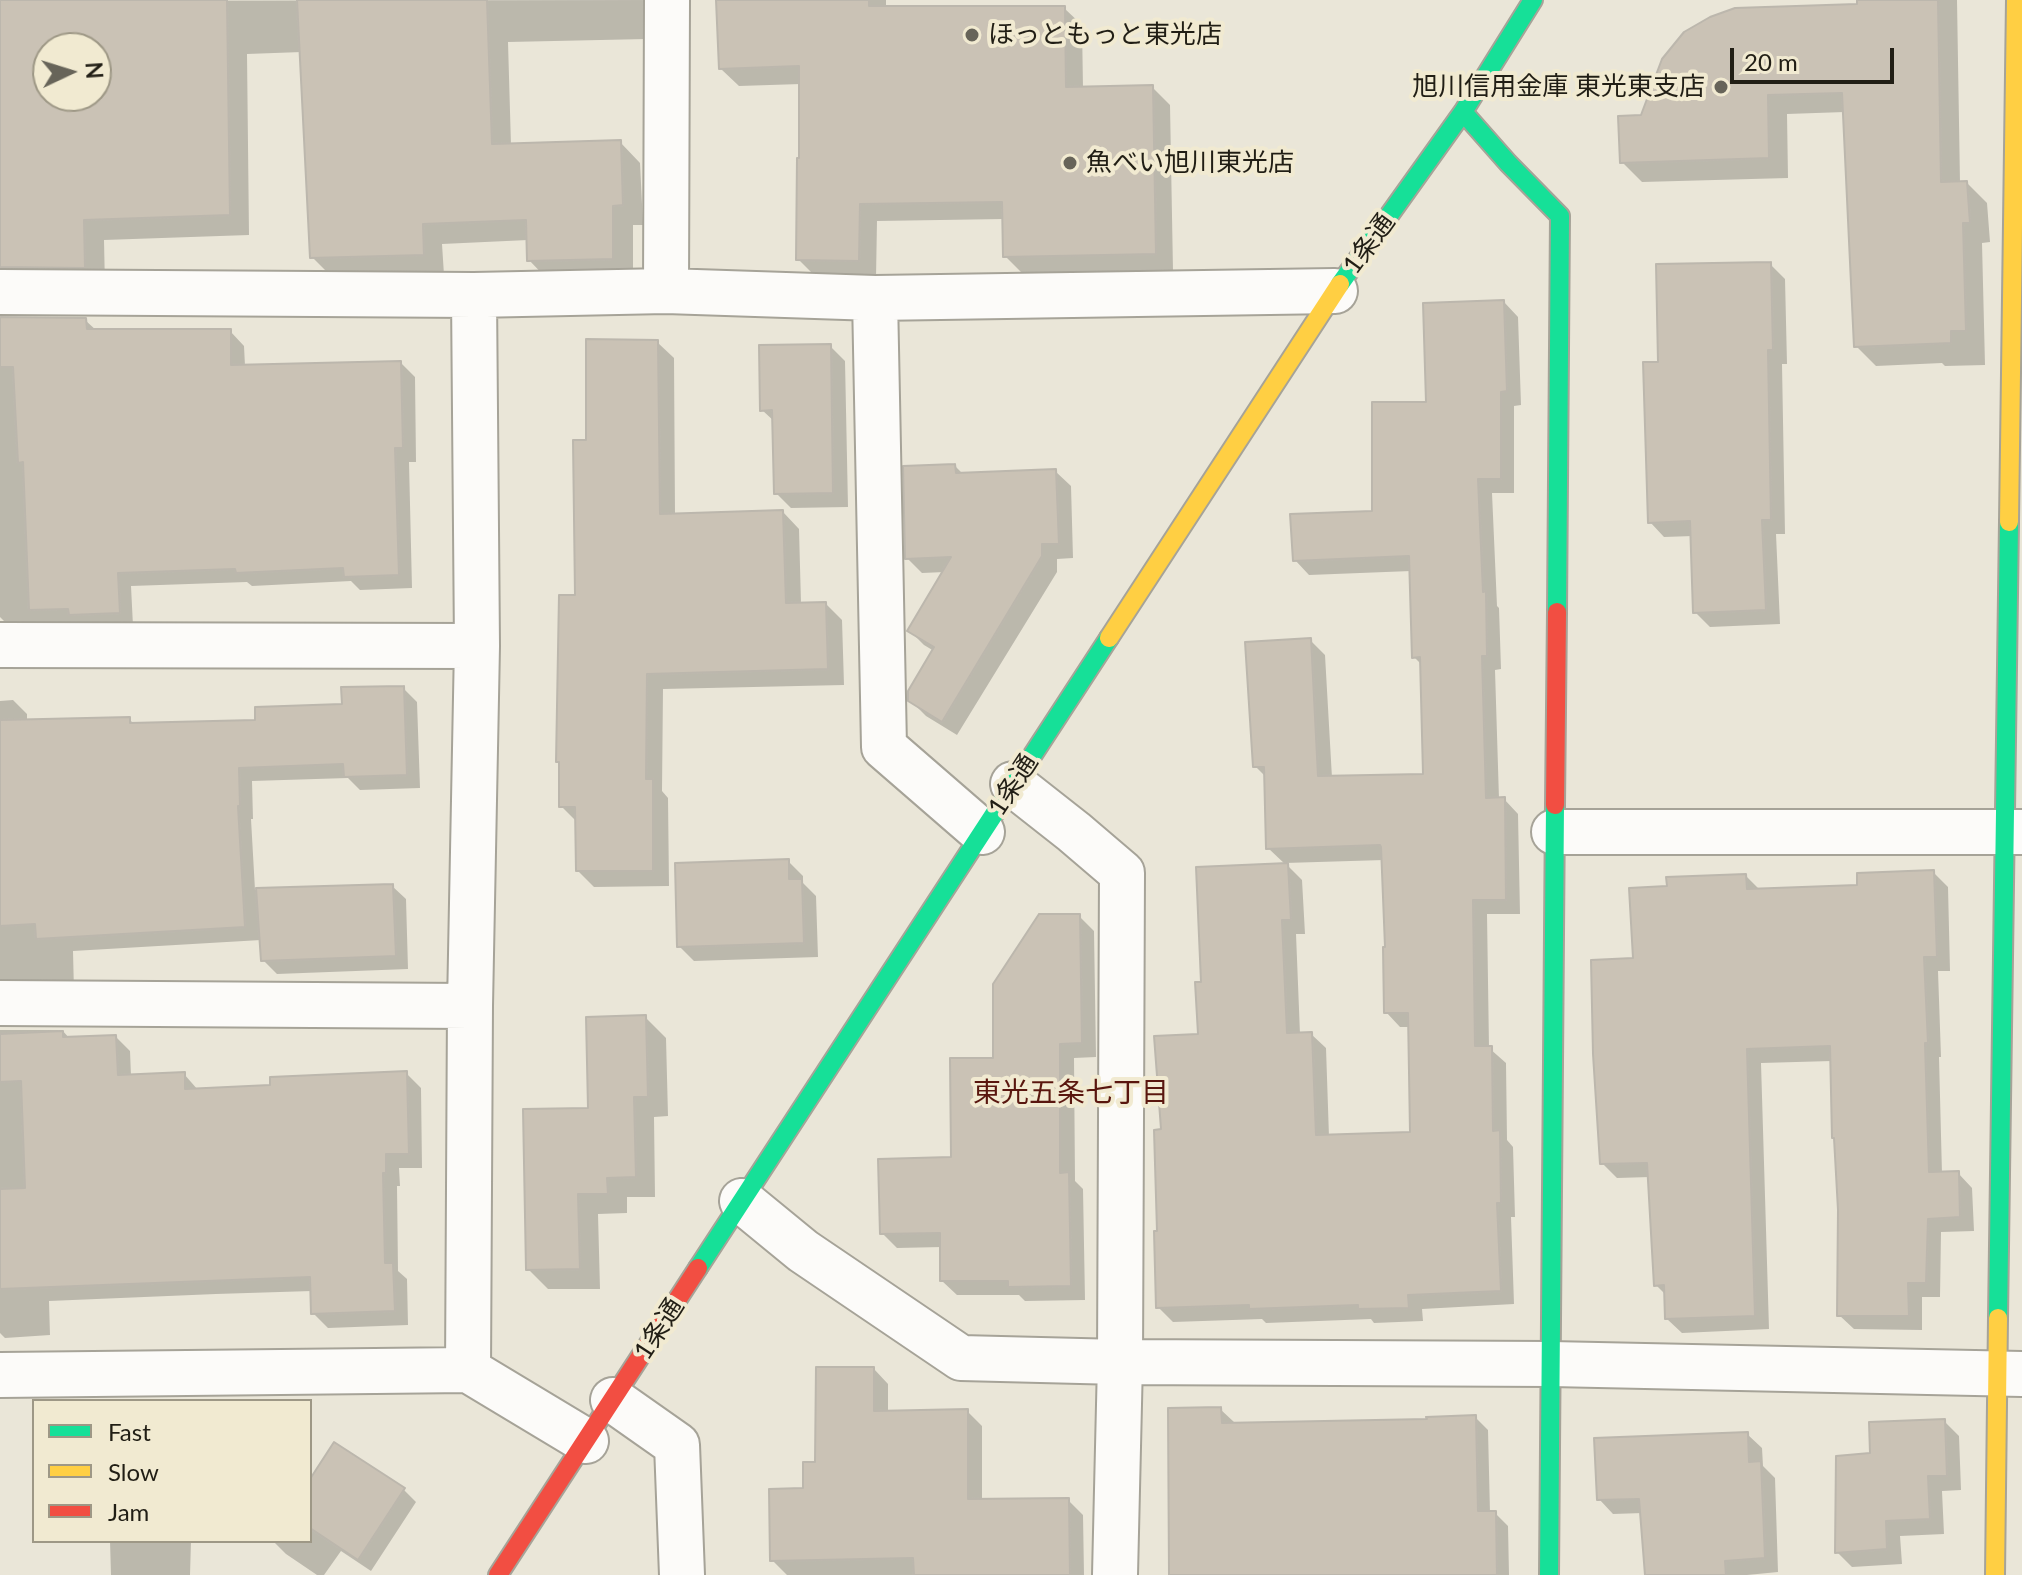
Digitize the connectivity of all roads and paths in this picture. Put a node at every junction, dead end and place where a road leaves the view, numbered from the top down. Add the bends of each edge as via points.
1 (667, 0) edge
2 (1533, 0) edge
3 (2016, 0) edge
4 (1463, 112) junction
5 (666, 291) junction
6 (1335, 291) junction
7 (0, 292) edge
8 (474, 295) junction
9 (875, 298) junction
10 (0, 645) edge
11 (477, 646) junction
12 (1013, 784) junction
13 (982, 832) junction
14 (1554, 832) junction
15 (2013, 832) edge
16 (0, 1003) edge
17 (470, 1006) junction
18 (742, 1201) junction
19 (1120, 1362) junction
20 (1551, 1364) junction
21 (468, 1370) junction
22 (2010, 1373) edge
23 (0, 1375) edge
24 (613, 1400) junction
25 (586, 1441) junction
26 (498, 1575) edge
27 (682, 1575) edge
28 (1115, 1575) edge
29 (1549, 1575) edge
30 (1995, 1575) edge

1 - 5 street
2 - 4 street, 1条通
3 - 15 street
4 - 6 street, 1条通
4 - 14 street via 1560,216
5 - 8 street
5 - 9 street
6 - 9 street
6 - 12 street, 1条通
7 - 8 street
8 - 11 street
9 - 13 street via 884,747
10 - 11 street
11 - 17 street
12 - 13 street, 1条通
12 - 19 street via 1122,873
13 - 18 street, 1条通
14 - 15 street
14 - 20 street
15 - 22 street
16 - 17 street
17 - 21 street
18 - 19 street via 803,1251 961,1358
18 - 24 street, 1条通
19 - 20 street
19 - 28 street
20 - 22 street
20 - 29 street
21 - 23 street
21 - 25 street
22 - 30 street
24 - 25 street, 1条通
24 - 27 street via 677,1445
25 - 26 street, 1条通

